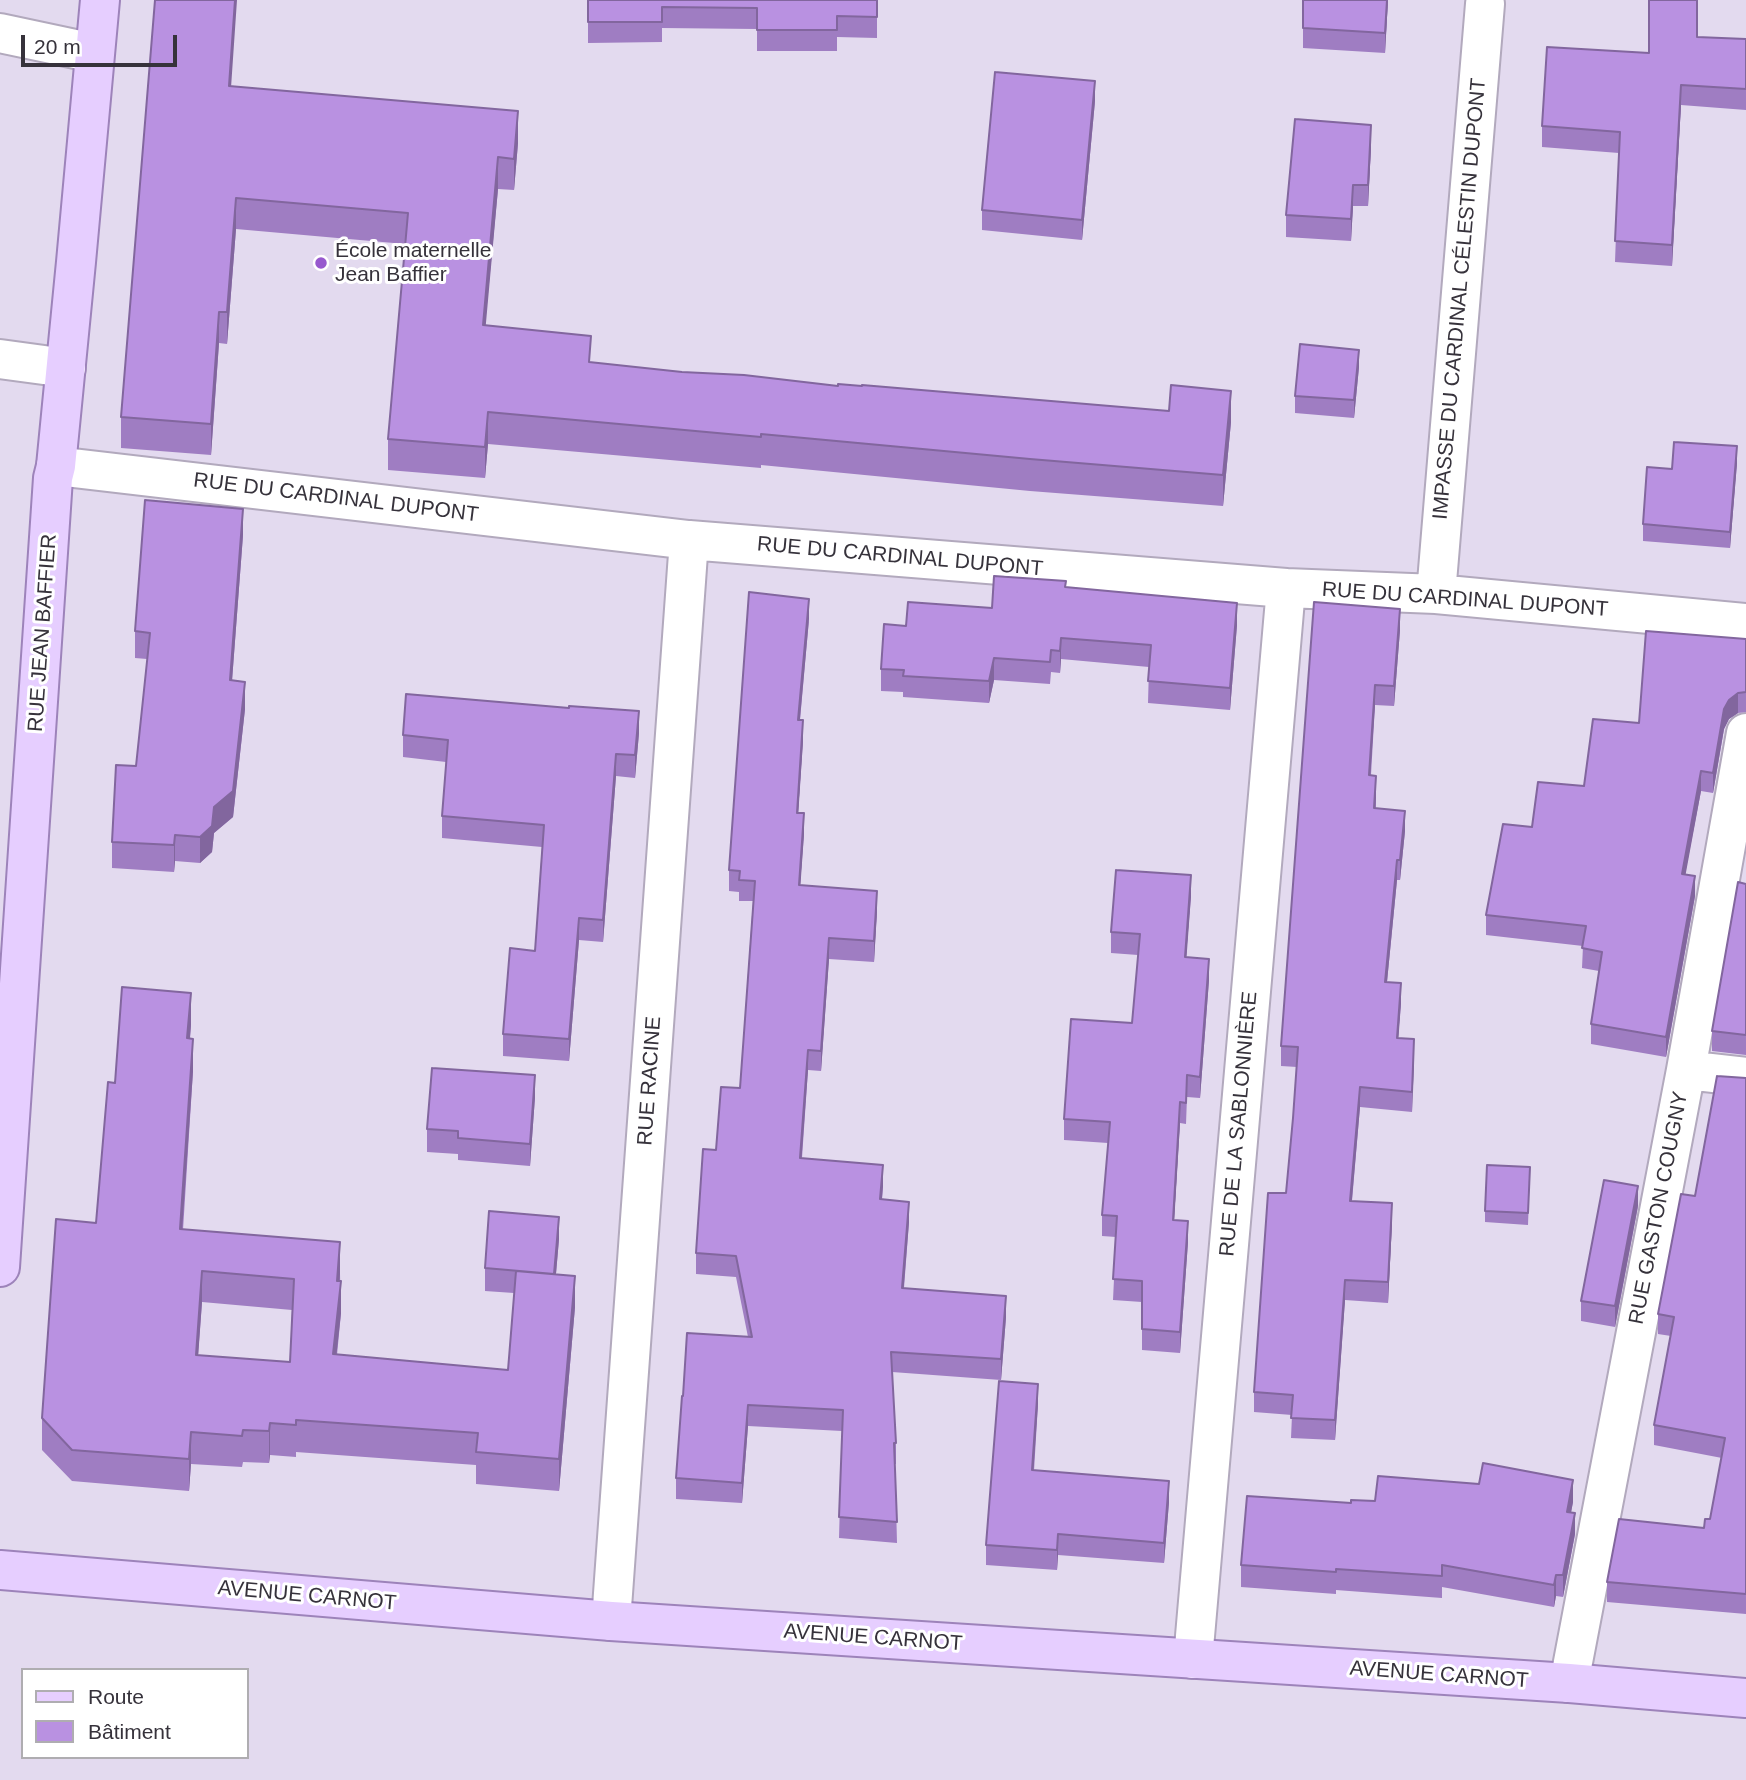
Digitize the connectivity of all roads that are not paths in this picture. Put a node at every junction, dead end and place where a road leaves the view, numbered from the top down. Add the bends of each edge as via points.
1 (100, 0) edge
2 (1485, 4) dead end
3 (0, 33) edge
4 (94, 53) junction
5 (0, 359) edge
6 (66, 368) junction
7 (56, 466) junction
8 (689, 540) junction
9 (1286, 588) junction
10 (1436, 594) junction
11 (1746, 623) edge
12 (1746, 733) edge
13 (1686, 1070) junction
14 (1746, 1077) edge
15 (0, 1266) edge
16 (0, 1570) edge
17 (611, 1621) junction
18 (1193, 1659) junction
19 (1569, 1683) junction
20 (1746, 1698) edge

1 - 4 main road, RUE JEAN BAFFIER
2 - 10 street, IMPASSE DU CARDINAL CÉLESTIN DUPONT
3 - 4 street
4 - 6 main road, RUE JEAN BAFFIER
5 - 6 street
6 - 7 main road, RUE JEAN BAFFIER
7 - 8 street, RUE DU CARDINAL DUPONT
7 - 15 main road, RUE JEAN BAFFIER
8 - 9 street, RUE DU CARDINAL DUPONT
8 - 17 street, RUE RACINE
9 - 10 street, RUE DU CARDINAL DUPONT
9 - 18 street, RUE DE LA SABLONNIÈRE
10 - 11 street, RUE DU CARDINAL DUPONT
12 - 13 street, RUE GASTON COUGNY
13 - 14 street
13 - 19 street, RUE GASTON COUGNY
16 - 17 main road, AVENUE CARNOT
17 - 18 main road, AVENUE CARNOT
18 - 19 main road, AVENUE CARNOT
19 - 20 main road, AVENUE CARNOT

